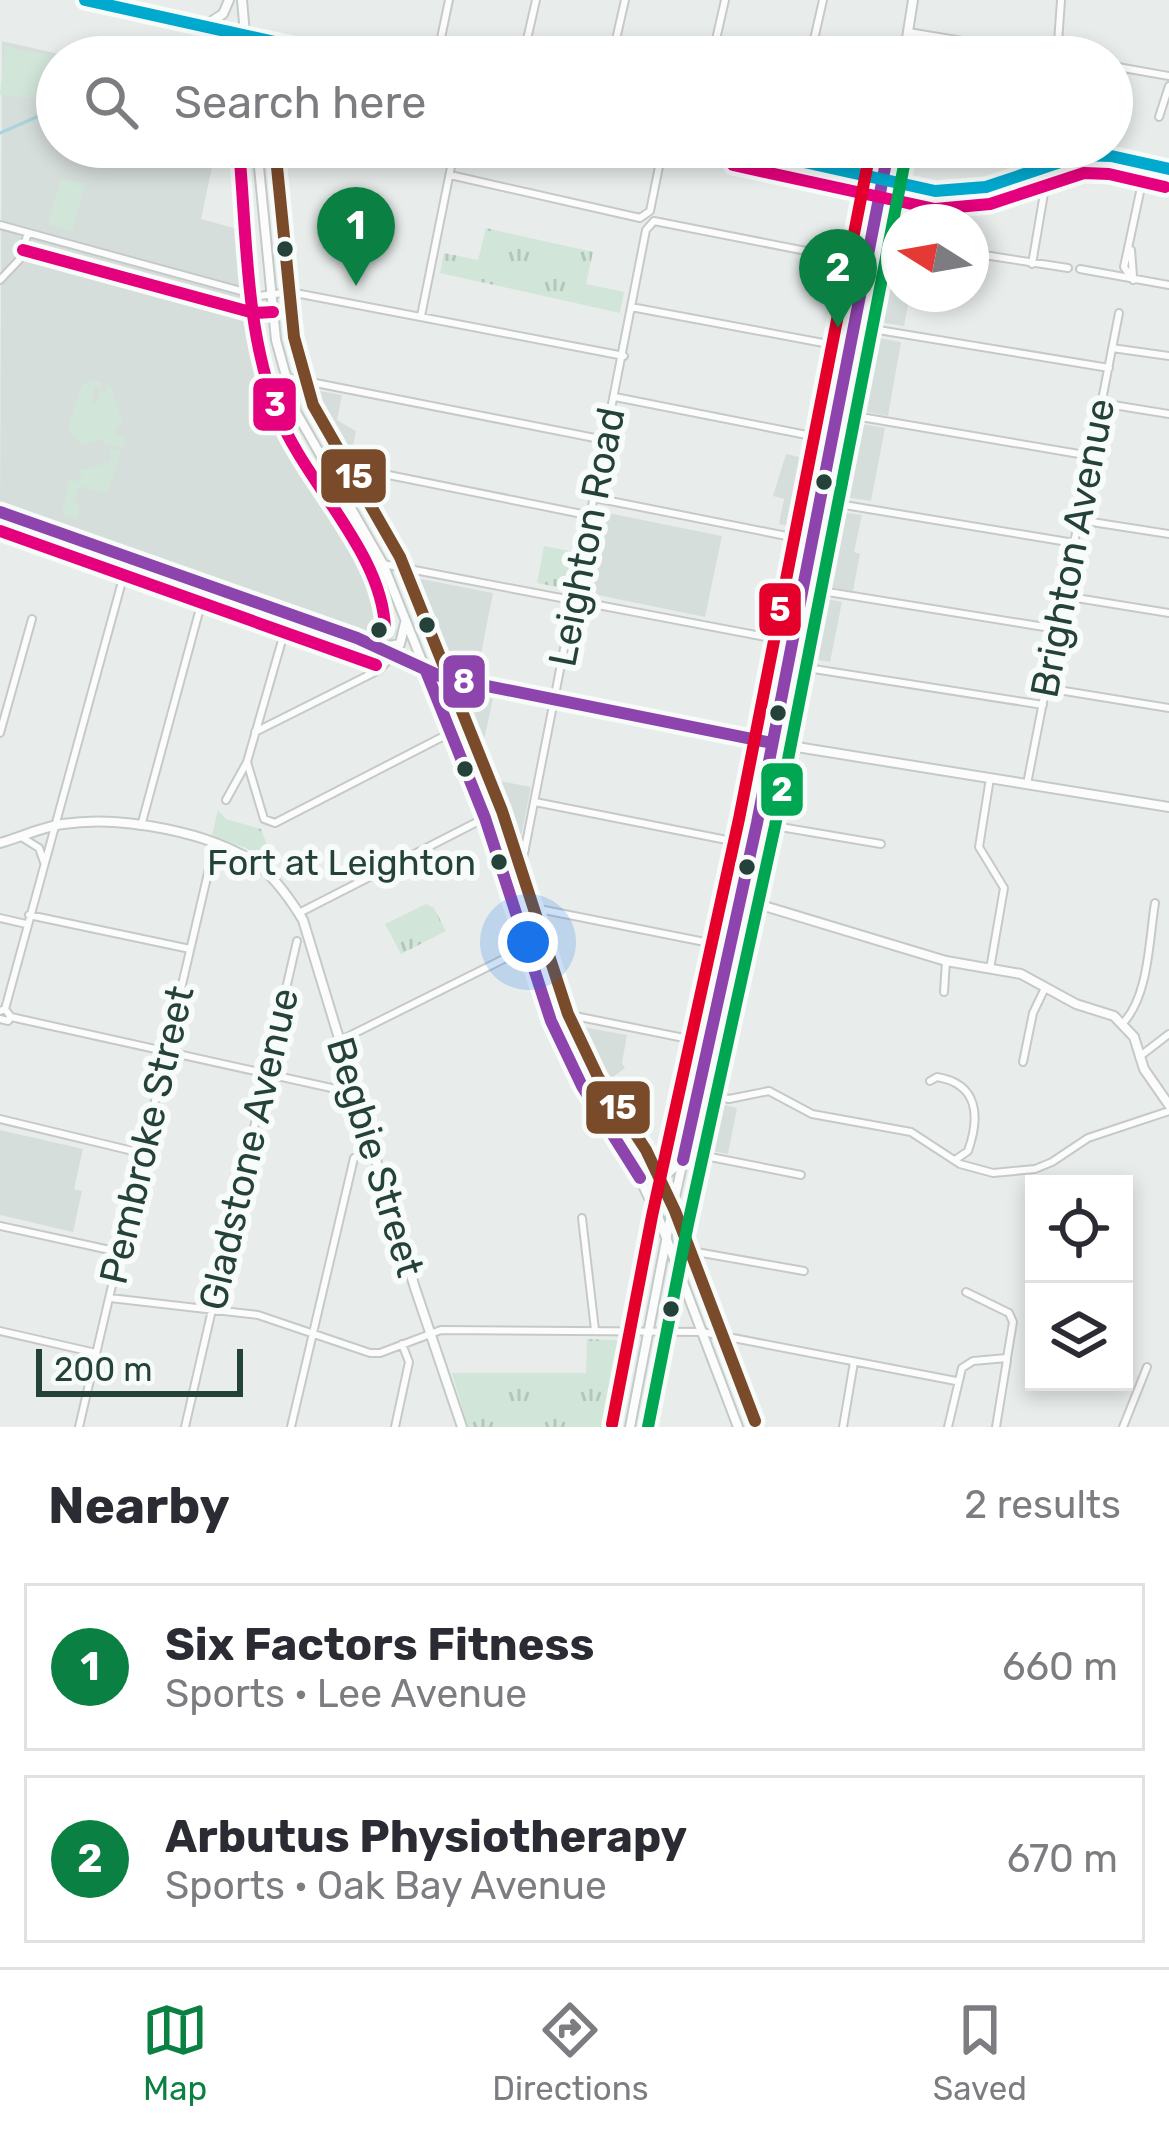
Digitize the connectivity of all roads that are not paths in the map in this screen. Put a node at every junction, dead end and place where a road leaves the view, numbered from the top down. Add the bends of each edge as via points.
1 (85, 0) edge
2 (229, 0) edge
3 (242, 0) edge
4 (449, 0) edge
5 (536, 0) edge
6 (625, 0) edge
7 (724, 0) edge
8 (823, 0) edge
9 (913, 0) edge
10 (1061, 0) edge
11 (206, 25) junction
12 (908, 32) junction
13 (245, 34) junction
14 (253, 36) edge
15 (441, 36) edge
16 (528, 36) edge
17 (617, 36) edge
18 (716, 36) edge
19 (815, 36) edge
20 (907, 36) edge
21 (932, 36) edge
22 (1059, 36) edge
23 (1133, 70) edge
24 (1169, 76) edge
25 (1169, 86) edge
26 (1159, 117) dead end
27 (1133, 161) edge
28 (1146, 164) junction
29 (259, 168) edge
30 (451, 168) edge
31 (659, 168) edge
32 (827, 168) edge
33 (885, 168) edge
34 (1038, 168) edge
35 (1048, 168) edge
36 (1169, 170) edge
37 (450, 175) junction
38 (883, 181) junction
39 (648, 220) junction
40 (0, 225) edge
41 (28, 232) junction
42 (872, 236) junction
43 (881, 238) edge
44 (989, 256) edge
45 (867, 263) junction
46 (1032, 263) junction
47 (1068, 268) dead end
48 (1080, 269) dead end
49 (0, 280) edge
50 (1133, 280) junction
51 (1169, 285) edge
52 (270, 294) junction
53 (631, 307) junction
54 (1119, 313) dead end
55 (421, 316) junction
56 (854, 326) junction
57 (850, 348) junction
58 (1112, 348) junction
59 (623, 356) junction
60 (1169, 356) edge
61 (1108, 368) junction
62 (285, 377) junction
63 (614, 397) junction
64 (1102, 404) junction
65 (837, 413) junction
66 (1169, 414) edge
67 (606, 440) junction
68 (832, 440) junction
69 (1091, 456) junction
70 (330, 471) junction
71 (595, 498) junction
72 (820, 501) junction
73 (0, 512) edge
74 (592, 516) junction
75 (1079, 520) junction
76 (1169, 534) edge
77 (812, 541) junction
78 (1074, 543) junction
79 (130, 556) junction
80 (382, 564) junction
81 (207, 585) junction
82 (803, 588) junction
83 (1064, 596) junction
84 (574, 600) junction
85 (1169, 613) edge
86 (405, 615) junction
87 (289, 616) junction
88 (32, 619) dead end
89 (1057, 629) junction
90 (792, 642) junction
91 (382, 648) junction
92 (394, 654) junction
93 (788, 664) junction
94 (426, 670) junction
95 (466, 683) junction
96 (1046, 688) junction
97 (555, 700) junction
98 (440, 704) junction
99 (1043, 705) junction
100 (1169, 708) edge
101 (255, 732) junction
102 (452, 732) junction
103 (0, 733) edge
104 (772, 743) junction
105 (247, 762) junction
106 (990, 778) junction
107 (1028, 784) junction
108 (226, 800) dead end
109 (535, 802) junction
110 (1169, 807) edge
111 (477, 822) dead end
112 (757, 823) junction
113 (58, 824) junction
114 (141, 826) junction
115 (19, 837) junction
116 (0, 843) edge
117 (214, 843) junction
118 (494, 844) junction
119 (881, 844) dead end
120 (752, 845) junction
121 (525, 850) junction
122 (44, 866) junction
123 (510, 890) junction
124 (741, 898) junction
125 (1156, 903) dead end
126 (517, 912) junction
127 (299, 913) junction
128 (0, 918) edge
129 (27, 919) junction
130 (297, 941) dead end
131 (730, 947) junction
132 (526, 948) junction
133 (190, 949) junction
134 (946, 961) junction
135 (990, 969) junction
136 (1047, 985) junction
137 (944, 992) dead end
138 (4, 1016) edge
139 (551, 1021) junction
140 (1123, 1023) junction
141 (0, 1032) edge
142 (1169, 1034) edge
143 (339, 1042) junction
144 (709, 1043) junction
145 (166, 1052) junction
146 (1139, 1057) junction
147 (1023, 1062) dead end
148 (266, 1076) junction
149 (930, 1081) dead end
150 (354, 1093) junction
151 (698, 1093) junction
152 (1169, 1108) edge
153 (0, 1119) edge
154 (371, 1150) junction
155 (142, 1153) junction
156 (684, 1156) junction
157 (955, 1160) junction
158 (801, 1175) dead end
159 (640, 1178) junction
160 (582, 1218) dead end
161 (0, 1226) edge
162 (667, 1237) junction
163 (119, 1252) junction
164 (673, 1252) junction
165 (804, 1271) dead end
166 (966, 1292) dead end
167 (110, 1298) junction
168 (213, 1309) junction
169 (595, 1330) junction
170 (0, 1331) edge
171 (647, 1332) junction
172 (702, 1332) junction
173 (313, 1333) junction
174 (430, 1334) junction
175 (726, 1338) junction
176 (402, 1344) junction
177 (97, 1353) junction
178 (712, 1354) junction
179 (1007, 1358) junction
180 (854, 1362) junction
181 (1147, 1367) dead end
182 (956, 1381) junction
183 (79, 1427) edge
184 (185, 1427) edge
185 (291, 1427) edge
186 (395, 1427) edge
187 (462, 1427) edge
188 (630, 1427) edge
189 (738, 1427) edge
190 (843, 1427) edge
191 (948, 1427) edge
192 (996, 1427) edge
193 (1123, 1427) edge

1 - 11 main road
2 - 11 main road
3 - 13 main road
4 - 15 street
5 - 16 street
6 - 17 street
7 - 18 street
8 - 19 street
9 - 12 main road
10 - 22 street
11 - 13 main road
12 - 20 main road
12 - 21 street
13 - 14 main road
23 - 24 street
25 - 26 street
27 - 28 main road
28 - 36 main road
28 - 50 street via 1130,250
29 - 52 main road
30 - 37 street
31 - 39 street, Leighton Road
32 - 38 main road
33 - 38 main road
34 - 38 main road via 965,191
35 - 46 street
37 - 39 street
37 - 55 street
38 - 42 main road
39 - 45 street
39 - 53 street, Leighton Road
40 - 41 street
41 - 49 street via 19,260
41 - 52 street
42 - 43 street
42 - 45 main road
44 - 46 street
45 - 56 main road
46 - 47 street
48 - 50 street
50 - 51 street
52 - 55 street
52 - 62 main road
53 - 57 street
53 - 59 street, Leighton Road
54 - 58 street, Brighton Avenue
55 - 59 street
56 - 57 main road
56 - 61 street
57 - 65 main road
58 - 60 street
58 - 61 street, Brighton Avenue
59 - 63 street, Leighton Road
61 - 64 street, Brighton Avenue
62 - 67 street
62 - 70 main road
63 - 67 street, Leighton Road
63 - 68 street
64 - 66 street
64 - 69 street, Brighton Avenue
65 - 68 main road
65 - 69 street
67 - 71 street, Leighton Road
68 - 72 main road
69 - 75 street, Brighton Avenue
70 - 74 street via 339,465
70 - 80 main road
71 - 74 street, Leighton Road
71 - 77 street
72 - 77 main road
72 - 78 street
73 - 79 main road
74 - 84 street, Leighton Road
75 - 76 street
75 - 78 street, Brighton Avenue
77 - 82 main road
78 - 83 street, Brighton Avenue
79 - 81 main road
79 - 113 street
80 - 84 street
80 - 86 main road
81 - 87 main road
81 - 114 street
82 - 89 street
82 - 90 main road
83 - 85 street
83 - 89 street, Brighton Avenue
84 - 90 street
84 - 97 street, Leighton Road
86 - 91 main road via 404,640
86 - 94 main road
87 - 91 main road
87 - 101 street
88 - 103 street
89 - 96 street, Brighton Avenue
90 - 93 main road
91 - 92 main road
92 - 94 main road
92 - 101 street via 379,670
93 - 99 street
93 - 104 main road
94 - 95 main road
94 - 98 main road
95 - 97 main road
95 - 98 main road
96 - 99 street, Brighton Avenue
96 - 100 street
97 - 104 main road
97 - 109 street, Leighton Road
98 - 102 main road
99 - 107 street, Brighton Avenue
101 - 105 street
102 - 105 street via 269,823
102 - 118 main road
104 - 106 main road
104 - 112 main road
105 - 108 street
106 - 107 main road
106 - 135 street via 980,848 1004,897
107 - 110 main road
109 - 120 street
109 - 121 street, Leighton Road
111 - 127 street
112 - 119 street
112 - 120 main road
113 - 114 main road, Begbie Street
113 - 115 main road, Begbie Street
113 - 122 street
114 - 117 main road, Begbie Street
115 - 116 main road, Begbie Street
115 - 122 street via 39,848
117 - 127 main road, Begbie Street via 263,870
117 - 133 street, Pembroke Street
118 - 121 street
118 - 123 main road
120 - 124 main road
121 - 123 street, Leighton Road
122 - 129 street
123 - 126 main road
124 - 131 main road
124 - 134 main road
125 - 140 street via 1142,982
126 - 131 street via 535,908
126 - 132 main road
127 - 143 main road, Begbie Street
128 - 129 street
129 - 133 street
129 - 138 street
130 - 148 street, Gladstone Avenue
131 - 144 main road
132 - 139 main road
132 - 143 street
133 - 145 street, Pembroke Street
134 - 135 main road
134 - 137 street
135 - 136 main road
136 - 140 main road
136 - 147 street
138 - 141 street
138 - 145 street
139 - 144 street via 570,1015
139 - 159 main road
140 - 146 main road
142 - 146 street
143 - 150 main road, Begbie Street
144 - 151 main road
145 - 148 street
145 - 155 street, Pembroke Street
146 - 152 main road
148 - 150 street
148 - 168 street, Gladstone Avenue
149 - 157 street via 957,1083 972,1097 968,1151
150 - 154 main road, Begbie Street
151 - 156 main road
151 - 157 street via 729,1100 769,1090 812,1114 911,1132
152 - 157 street via 1088,1138 1035,1169 993,1173
153 - 155 street
154 - 173 street via 354,1158
154 - 174 main road, Begbie Street
155 - 163 street, Pembroke Street
156 - 158 street
156 - 159 main road via 660,1180
156 - 162 main road
159 - 162 main road
160 - 169 street
161 - 163 street
162 - 164 main road
162 - 171 main road
163 - 167 street, Pembroke Street
164 - 165 street
164 - 172 main road
166 - 179 street via 1012,1318
167 - 168 street
167 - 177 street, Pembroke Street
168 - 173 street
168 - 184 street, Gladstone Avenue
169 - 171 street
169 - 174 street
170 - 177 street
171 - 172 street
171 - 188 main road
172 - 175 street
172 - 178 main road
173 - 176 street via 370,1353
173 - 185 street
174 - 176 street
174 - 187 main road, Begbie Street
175 - 178 street
175 - 180 street
176 - 186 street via 410,1362
177 - 183 street, Pembroke Street
178 - 189 main road
179 - 182 street via 973,1361
179 - 192 street
180 - 182 street
180 - 190 street
181 - 193 street
182 - 191 street

